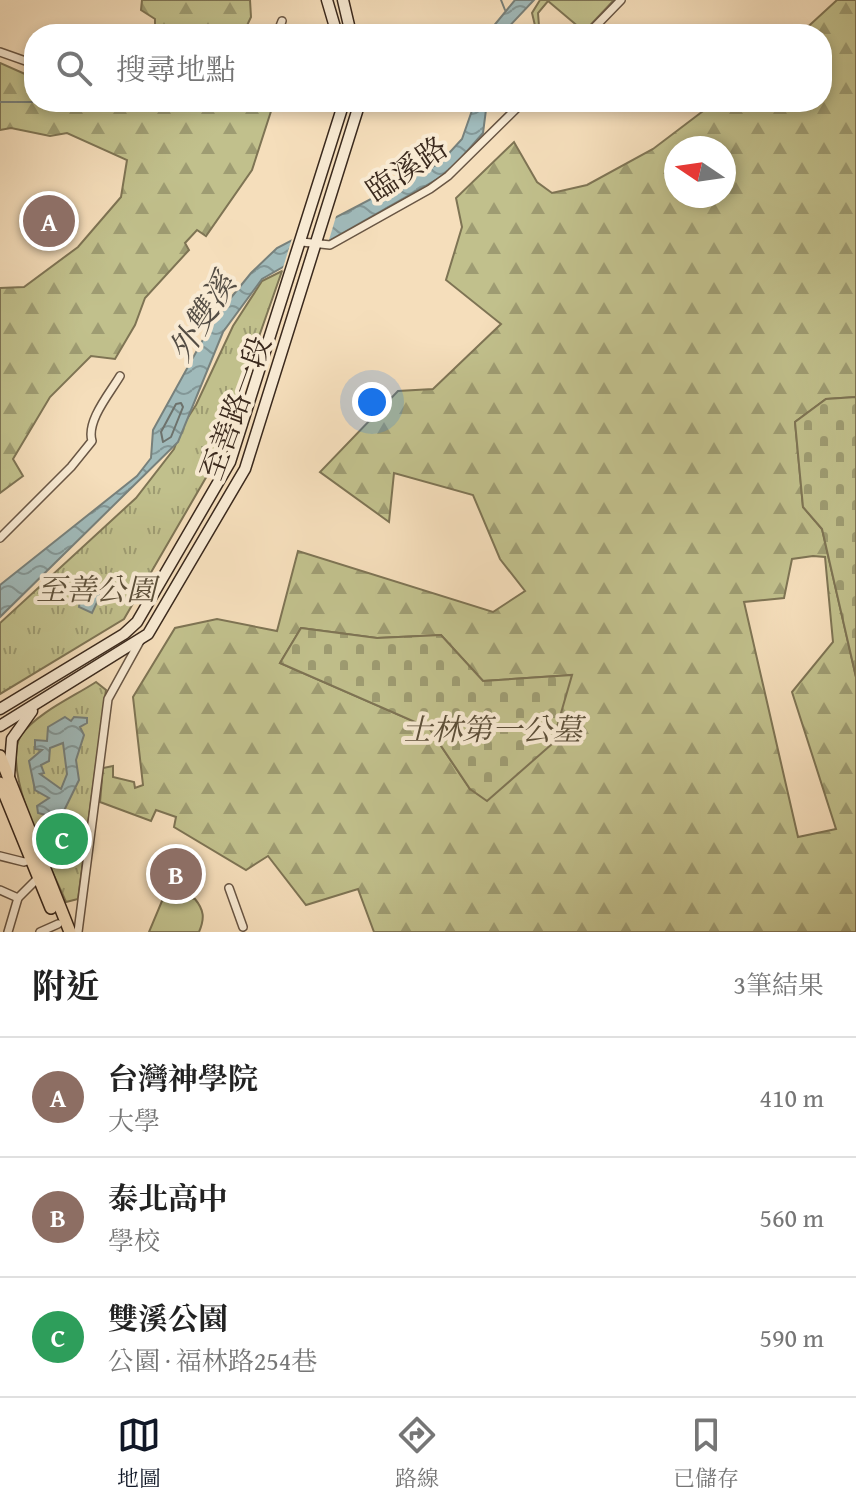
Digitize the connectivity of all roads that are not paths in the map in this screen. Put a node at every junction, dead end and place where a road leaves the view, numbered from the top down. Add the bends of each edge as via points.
1 (327, 0) edge
2 (343, 0) edge
3 (621, 0) edge
4 (282, 21) dead end
5 (281, 24) edge
6 (334, 24) edge
7 (349, 24) edge
8 (598, 24) edge
9 (0, 52) edge
10 (24, 60) edge
11 (341, 112) edge
12 (357, 112) edge
13 (513, 112) edge
14 (302, 242) junction
15 (317, 246) junction
16 (120, 376) dead end
17 (0, 538) edge
18 (142, 639) junction
19 (23, 694) junction
20 (0, 701) edge
21 (38, 704) junction
22 (0, 709) edge
23 (0, 726) edge
24 (0, 756) edge
25 (4, 782) edge
26 (4, 804) edge
27 (0, 856) edge
28 (31, 860) junction
29 (38, 878) junction
30 (229, 888) dead end
31 (0, 890) edge
32 (18, 898) junction
33 (60, 928) edge
34 (245, 930) edge
35 (8, 932) edge
36 (40, 932) edge
37 (70, 932) edge
38 (78, 932) edge

1 - 6 main road
2 - 7 main road
3 - 8 street
4 - 5 street
9 - 10 street
11 - 14 main road, 至善路一段
12 - 15 main road, 至善路一段
13 - 15 street, 臨溪路 via 448,176 335,243
14 - 15 street
14 - 19 main road, 至善路一段 via 227,468 140,618 124,634
15 - 18 main road, 至善路一段 via 245,469
16 - 17 street via 96,416 92,441
18 - 21 main road, 至善路一段
18 - 38 street via 108,699
19 - 20 main road
19 - 22 main road, 至善路一段
21 - 23 main road, 至善路一段
21 - 25 main road via 12,739
24 - 25 main road
25 - 26 main road
25 - 37 main road
26 - 28 main road
27 - 28 street
28 - 29 main road
29 - 32 street
29 - 33 main road
30 - 34 street
31 - 32 street
32 - 35 street
33 - 36 street

